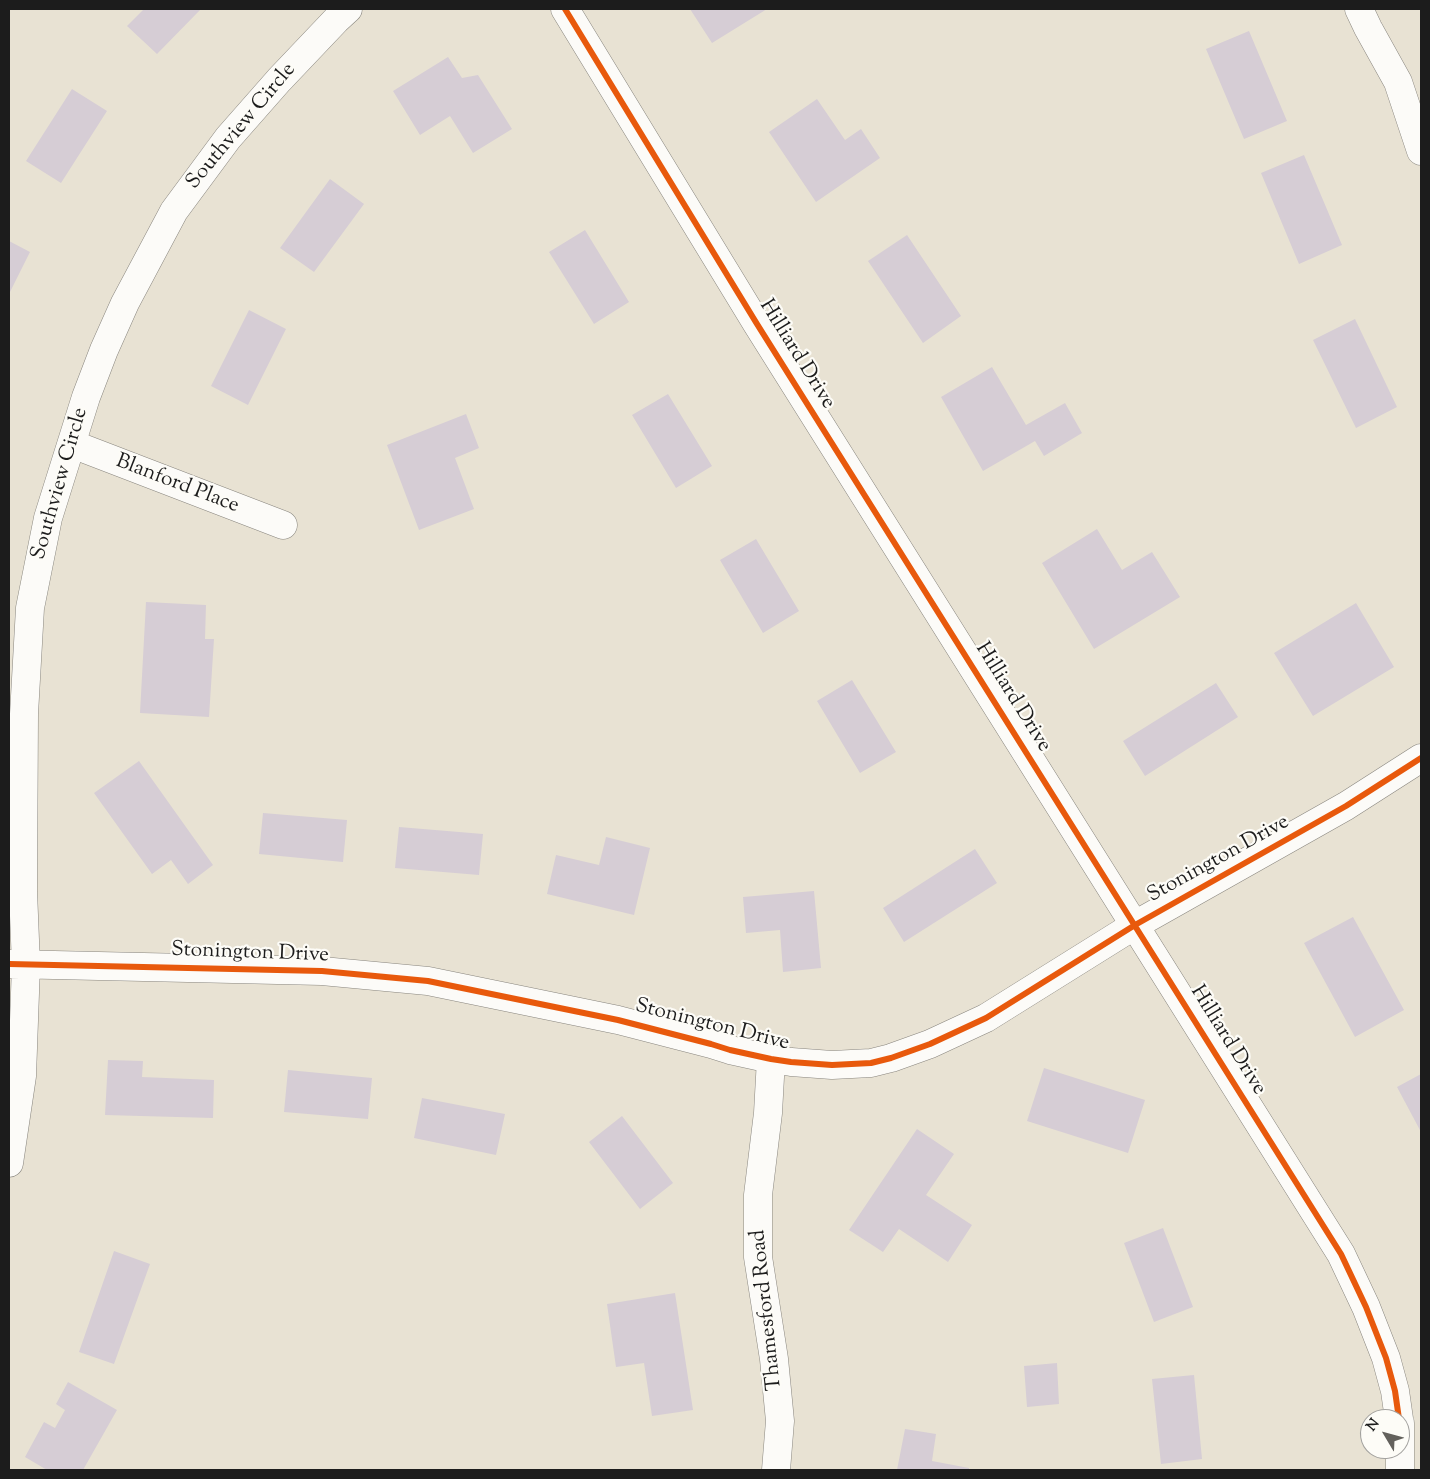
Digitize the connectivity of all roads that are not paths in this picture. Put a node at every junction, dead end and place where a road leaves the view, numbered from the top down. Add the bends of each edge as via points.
1 (348, 9) edge
2 (565, 9) edge
3 (1359, 9) edge
4 (1421, 151) edge
5 (72, 444) junction
6 (282, 525) dead end
7 (1421, 758) edge
8 (1135, 925) junction
9 (17, 965) edge
10 (770, 1059) junction
11 (9, 1163) edge
12 (1398, 1409) edge
13 (776, 1470) edge

1 - 5 street, Southview Circle via 228,138 174,211 104,350
2 - 8 street, Hilliard Drive via 757,324
3 - 4 street via 1398,82
5 - 6 street, Blanford Place
5 - 9 street, Southview Circle via 48,518 30,608 24,734 23,891
7 - 8 street, Stonington Drive via 1346,806
8 - 10 street, Stonington Drive via 986,1018 930,1044 870,1063 832,1065
8 - 12 street, Hilliard Drive via 1341,1254 1386,1358
9 - 10 street, Stonington Drive via 322,971 428,981 618,1020
9 - 11 street, Southview Circle via 22,1076
10 - 13 street, Thamesford Road via 768,1113 758,1195 758,1257 780,1421

